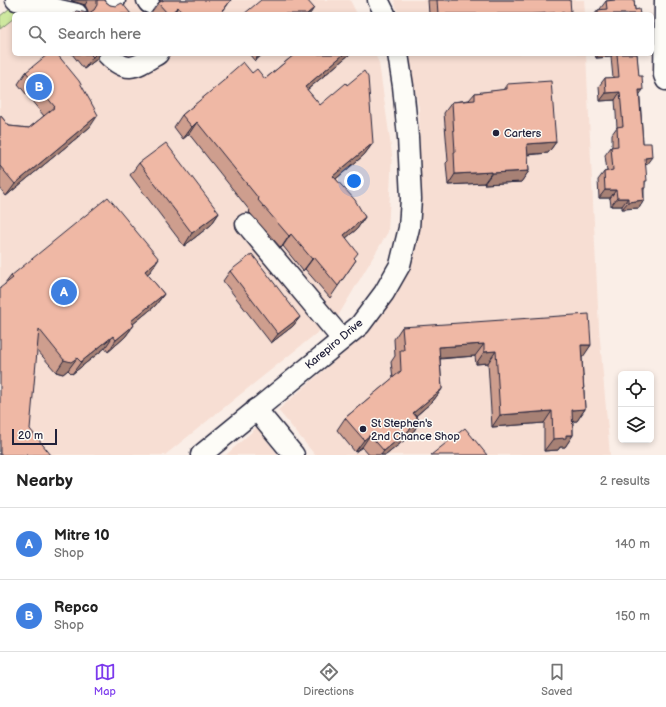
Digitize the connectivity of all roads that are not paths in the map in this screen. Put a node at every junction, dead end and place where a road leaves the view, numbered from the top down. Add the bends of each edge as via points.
1 (16, 0) edge
2 (378, 0) edge
3 (665, 0) edge
4 (68, 12) edge
5 (384, 12) edge
6 (109, 56) edge
7 (154, 56) edge
8 (398, 56) edge
9 (666, 80) edge
10 (246, 224) dead end
11 (342, 339) junction
12 (256, 409) junction
13 (201, 455) edge
14 (294, 455) edge

1 - 4 street
2 - 5 street
3 - 9 street
6 - 7 street via 119,65 133,67
8 - 11 street, Karepiro Drive via 412,199 409,228 400,265 384,293 360,325
10 - 11 street
11 - 12 street, Karepiro Drive
12 - 13 street, Karepiro Drive
12 - 14 street

